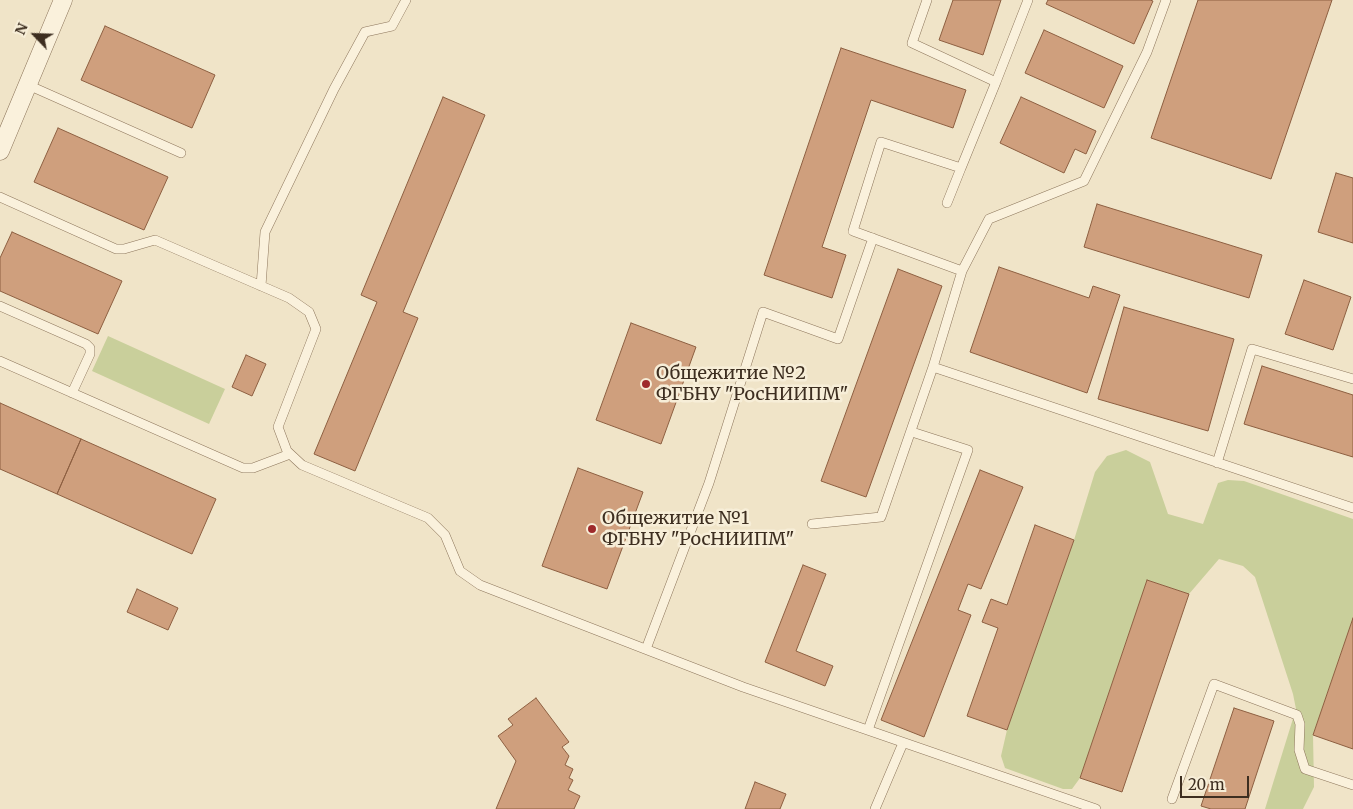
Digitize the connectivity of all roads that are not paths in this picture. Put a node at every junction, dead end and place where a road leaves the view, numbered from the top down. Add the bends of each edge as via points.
1 (63, 0) edge
2 (406, 0) edge
3 (927, 0) edge
4 (1028, 0) edge
5 (1166, 0) edge
6 (996, 82) junction
7 (28, 85) junction
8 (0, 150) edge
9 (181, 153) dead end
10 (961, 168) junction
11 (0, 198) edge
12 (947, 203) dead end
13 (873, 238) junction
14 (962, 271) junction
15 (261, 286) junction
16 (0, 306) edge
17 (0, 361) edge
18 (933, 367) junction
19 (1353, 379) edge
20 (72, 393) junction
21 (912, 432) junction
22 (290, 454) junction
23 (1217, 463) junction
24 (1353, 508) edge
25 (812, 524) dead end
26 (646, 649) junction
27 (868, 730) junction
28 (903, 743) junction
29 (1353, 785) edge
30 (1172, 799) dead end
31 (875, 809) edge
32 (1096, 809) edge

1 - 7 street
2 - 15 lane via 392,26 365,32 334,89 264,232
3 - 6 lane via 912,43
4 - 6 lane
5 - 14 lane via 1147,52 1084,181 989,219
6 - 10 lane
7 - 8 street
7 - 9 lane
10 - 12 lane
10 - 13 lane via 880,142 853,231
11 - 15 lane via 116,249 155,240
13 - 14 lane
13 - 26 lane via 838,339 763,312 709,483
14 - 18 lane
15 - 22 lane via 290,298 308,312 316,329 278,427
16 - 20 lane via 90,348
17 - 20 lane
18 - 21 lane
18 - 23 lane
19 - 23 lane via 1252,349
20 - 22 lane via 243,468 253,468
21 - 25 lane via 881,517
21 - 27 lane via 968,450
22 - 26 lane via 302,465 428,518 444,536 460,571 480,585
23 - 24 lane
26 - 27 lane
27 - 28 lane
28 - 31 lane
28 - 32 lane
29 - 30 lane via 1305,769 1297,715 1214,684

